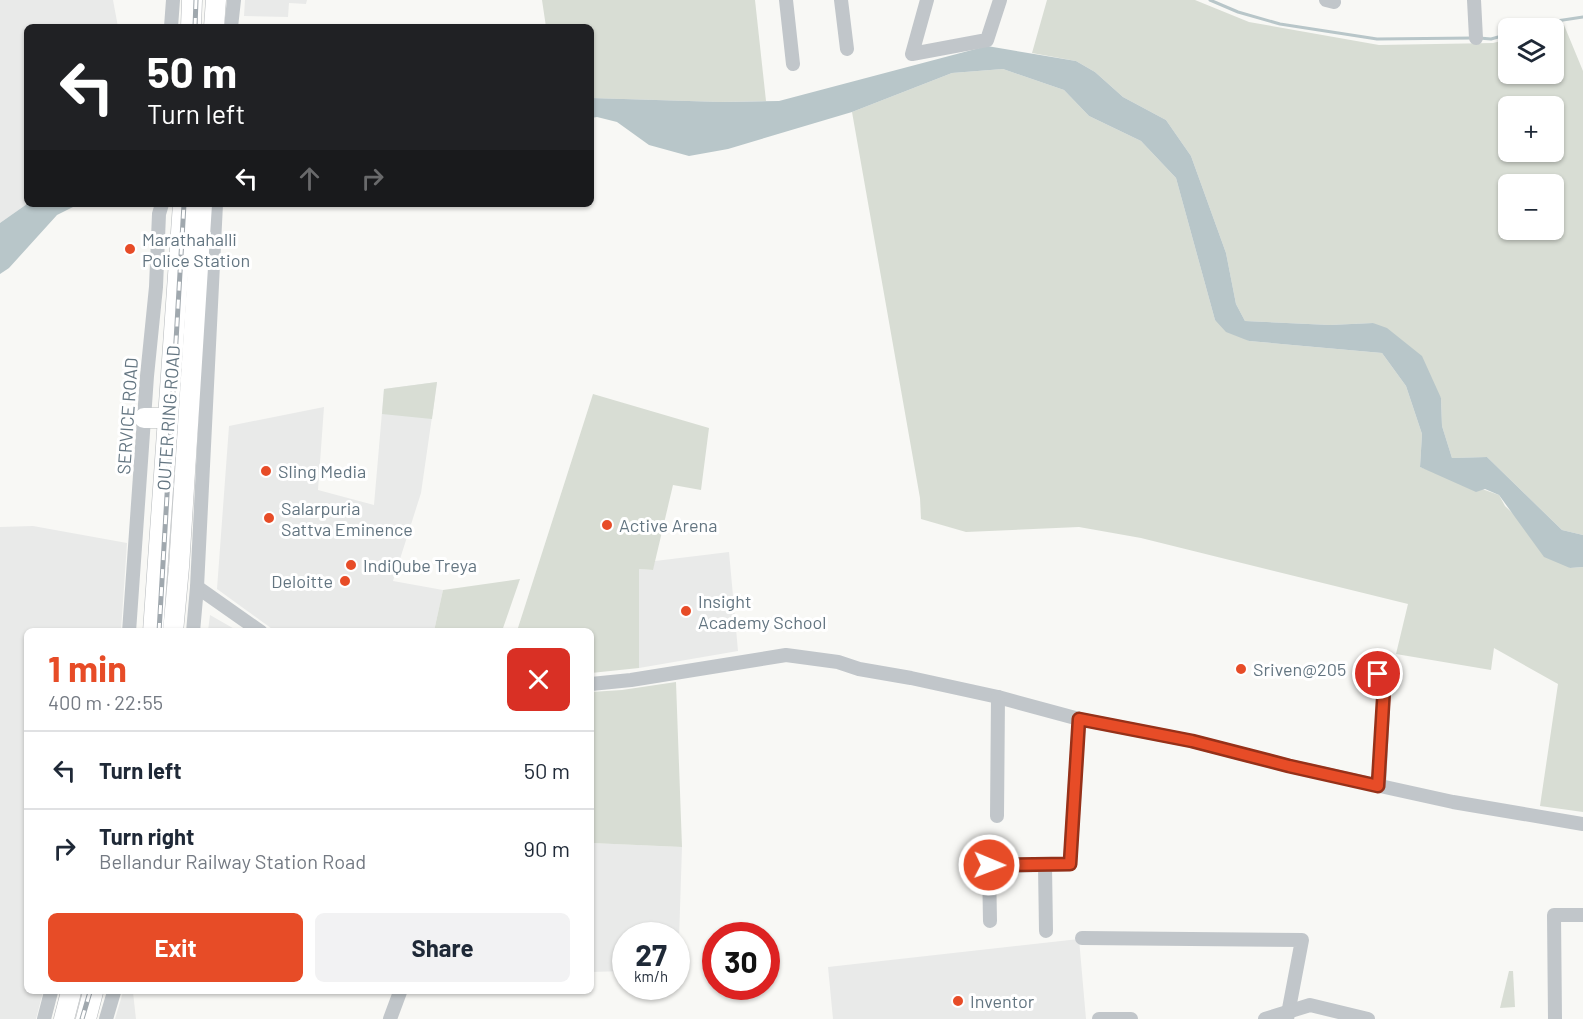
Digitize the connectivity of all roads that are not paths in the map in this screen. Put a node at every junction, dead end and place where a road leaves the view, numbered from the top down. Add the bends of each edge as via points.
1 (173, 0) edge
2 (192, 0) edge
3 (216, 0) edge
4 (234, 0) edge
5 (786, 0) edge
6 (841, 0) edge
7 (927, 0) edge
8 (1000, 0) edge
9 (1474, 0) edge
10 (171, 24) edge
11 (191, 24) edge
12 (214, 24) edge
13 (231, 24) edge
14 (1476, 38) dead end
15 (847, 48) dead end
16 (794, 64) dead end
17 (161, 207) edge
18 (183, 207) edge
19 (202, 207) edge
20 (216, 207) edge
21 (144, 418) junction
22 (168, 418) junction
23 (197, 587) junction
24 (129, 628) edge
25 (153, 628) edge
26 (173, 628) edge
27 (193, 628) edge
28 (255, 628) edge
29 (1362, 672) dead end
30 (594, 684) edge
31 (998, 697) junction
32 (1079, 719) junction
33 (1378, 786) junction
34 (998, 816) dead end
35 (1583, 824) edge
36 (1045, 866) junction
37 (1583, 915) edge
38 (990, 921) dead end
39 (1046, 931) dead end
40 (1082, 938) dead end
41 (50, 994) edge
42 (70, 994) edge
43 (92, 994) edge
44 (113, 994) edge
45 (399, 994) edge
46 (1288, 1015) edge
47 (1099, 1018) edge
48 (44, 1019) edge
49 (64, 1019) edge
50 (86, 1019) edge
51 (106, 1019) edge
52 (390, 1019) edge
53 (1131, 1019) edge
54 (1265, 1019) edge
55 (1368, 1019) edge
56 (1555, 1019) edge

1 - 10 street
2 - 11 highway
3 - 12 highway
4 - 13 street
5 - 16 street
6 - 15 street
7 - 8 street via 912,54 987,40
9 - 14 street
17 - 21 street, SERVICE ROAD
18 - 22 highway, OUTER RING ROAD
19 - 26 highway, OUTER RING ROAD
20 - 23 street
21 - 22 highway
21 - 24 street, SERVICE ROAD
22 - 25 highway, OUTER RING ROAD
23 - 27 street
23 - 28 street
29 - 33 street via 1378,674 1384,687
30 - 31 street via 786,655 838,662
31 - 32 street
31 - 34 street
32 - 33 street via 1192,741
32 - 36 street via 1070,864
33 - 35 street
36 - 38 street via 984,866
36 - 39 street
37 - 56 street via 1554,915
40 - 46 street via 1302,940
41 - 48 street
42 - 49 highway
43 - 50 highway
44 - 51 street
45 - 52 street
46 - 54 street
46 - 55 street via 1310,1005
47 - 53 street

